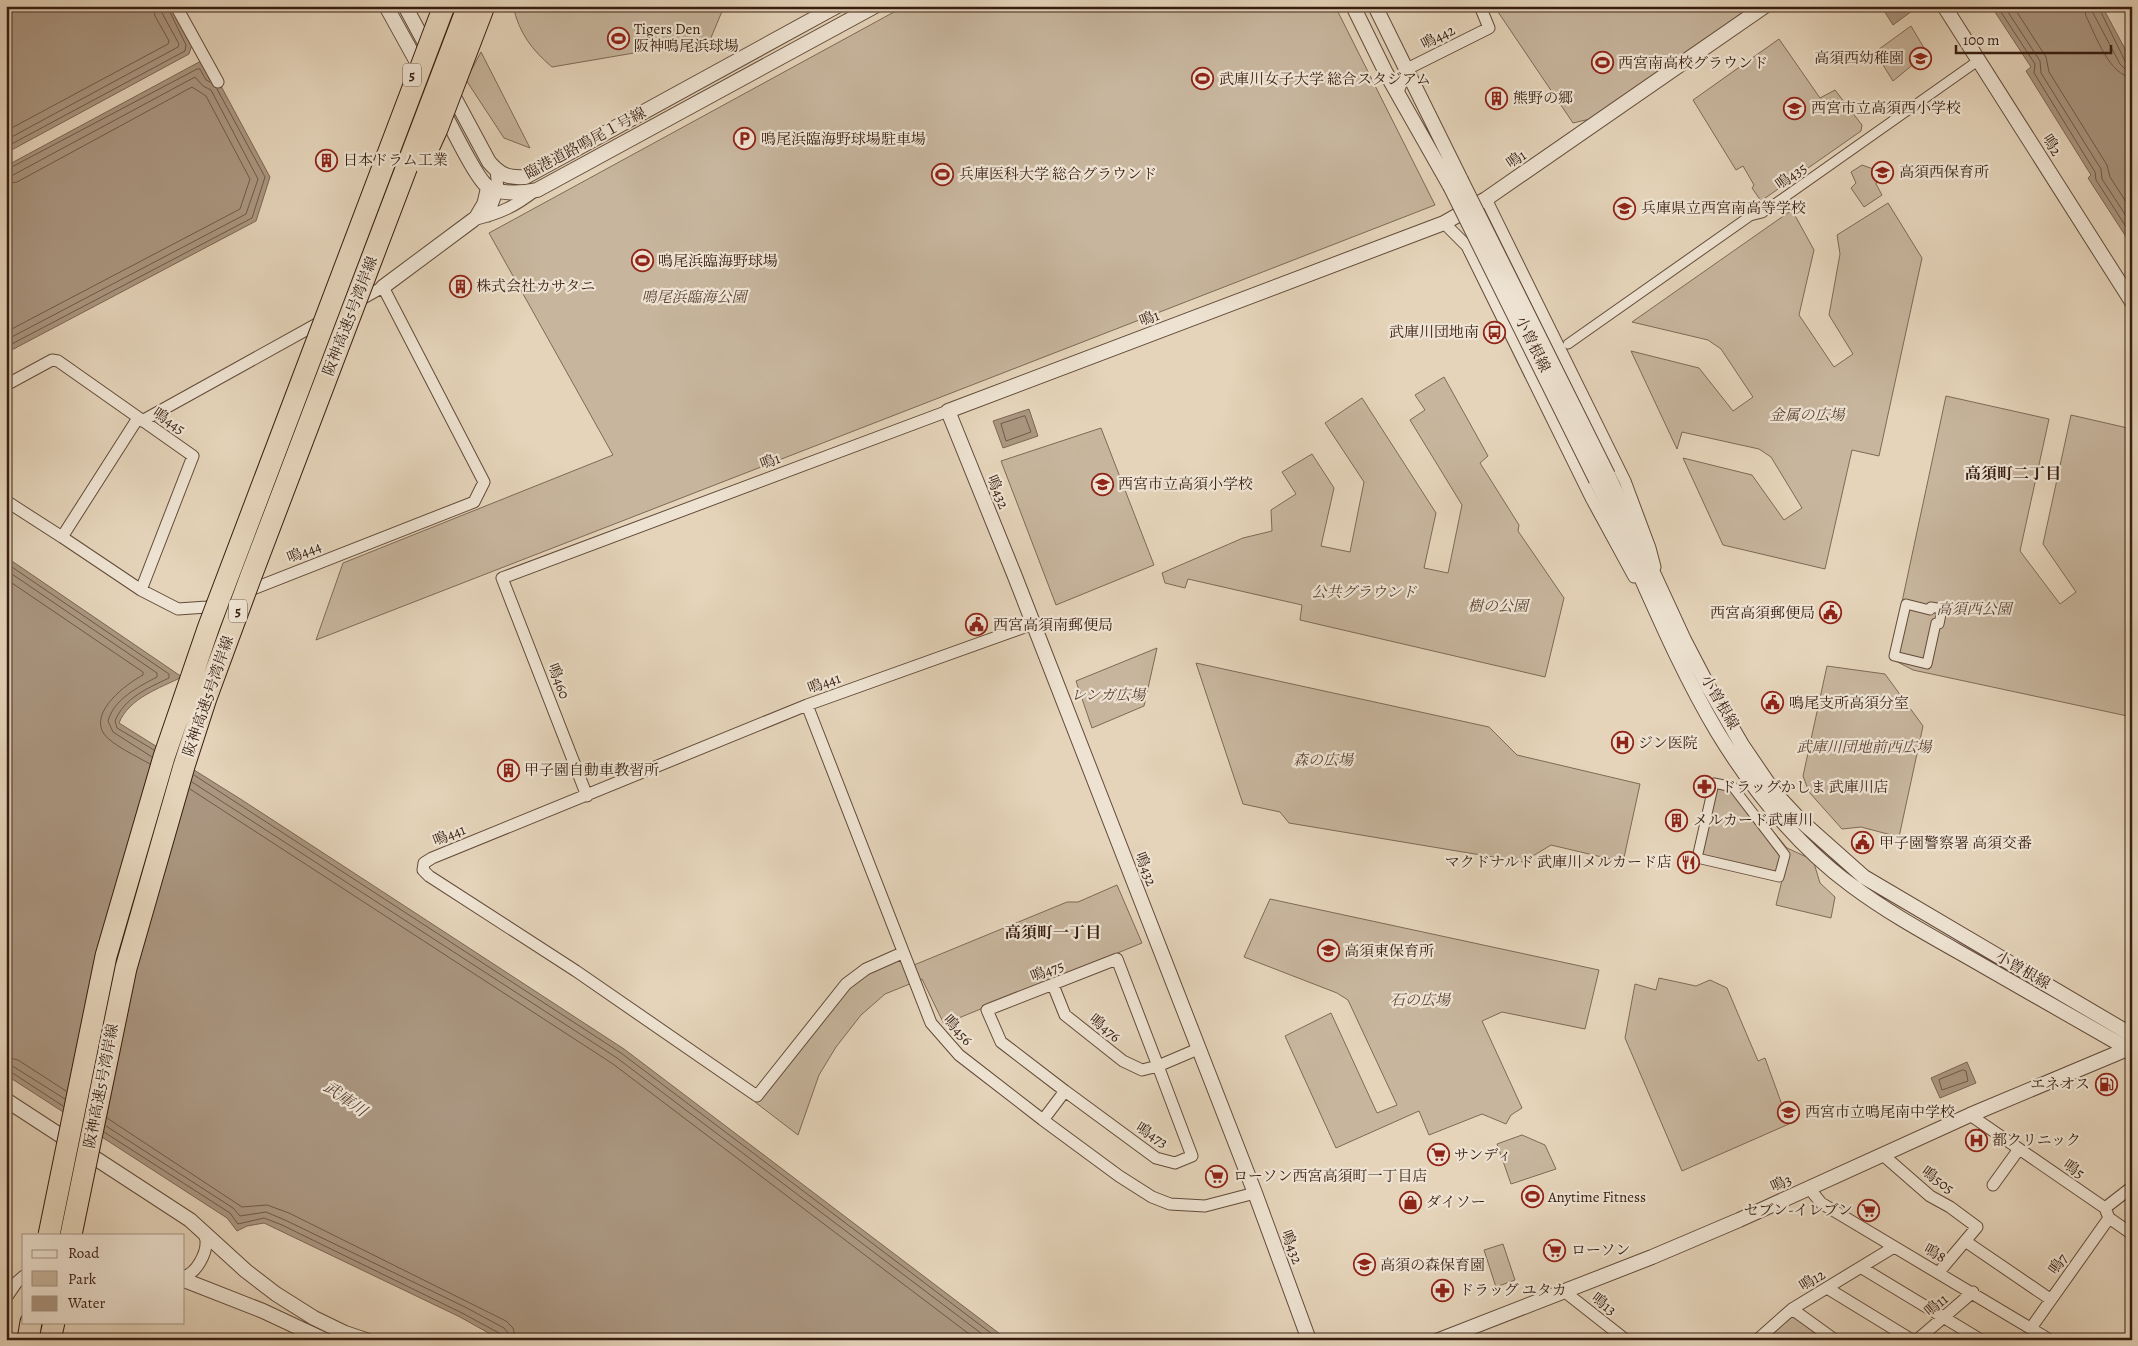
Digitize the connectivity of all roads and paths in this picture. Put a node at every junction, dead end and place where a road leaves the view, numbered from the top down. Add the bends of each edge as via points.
1 (176, 6) edge
2 (386, 6) edge
3 (405, 6) edge
4 (432, 6) edge
5 (444, 6) edge
6 (468, 6) edge
7 (484, 6) edge
8 (837, 6) edge
9 (875, 6) edge
10 (1353, 6) edge
11 (1375, 6) edge
12 (1480, 6) edge
13 (1765, 6) edge
14 (1944, 6) edge
15 (1979, 60) junction
16 (1406, 69) junction
17 (218, 82) dead end
18 (1398, 92) junction
19 (392, 144) junction
20 (496, 170) junction
21 (1456, 183) junction
22 (492, 188) junction
23 (537, 190) junction
24 (1486, 199) junction
25 (488, 216) junction
26 (474, 220) junction
27 (1444, 223) junction
28 (383, 287) junction
29 (2132, 302) edge
30 (1568, 344) dead end
31 (6, 385) edge
32 (948, 412) junction
33 (313, 413) junction
34 (140, 420) junction
35 (1602, 477) junction
36 (6, 501) edge
37 (62, 537) junction
38 (502, 578) joint
39 (141, 590) junction
40 (1661, 591) junction
41 (1942, 610) joint
42 (1658, 620) junction
43 (1033, 624) junction
44 (807, 705) junction
45 (588, 796) junction
46 (1784, 855) joint
47 (902, 953) junction
48 (1053, 986) junction
49 (2132, 1035) edge
50 (1198, 1048) junction
51 (2130, 1049) edge
52 (1158, 1066) junction
53 (1065, 1091) junction
54 (6, 1100) edge
55 (1970, 1115) junction
56 (1043, 1120) junction
57 (2019, 1148) junction
58 (1883, 1155) junction
59 (1993, 1185) dead end
60 (2132, 1187) edge
61 (1809, 1188) junction
62 (1255, 1193) junction
63 (2107, 1213) junction
64 (201, 1229) junction
65 (49, 1234) edge
66 (72, 1234) edge
67 (2132, 1234) edge
68 (1965, 1241) junction
69 (1894, 1248) junction
70 (1862, 1268) junction
71 (1939, 1272) junction
72 (185, 1275) edge
73 (22, 1278) edge
74 (185, 1280) edge
75 (1827, 1288) junction
76 (1564, 1292) junction
77 (1973, 1292) junction
78 (6, 1298) edge
79 (2050, 1299) junction
80 (1792, 1309) junction
81 (1945, 1317) junction
82 (31, 1324) edge
83 (54, 1324) edge
84 (2031, 1328) junction
85 (2045, 1338) edge
86 (28, 1340) edge
87 (50, 1340) edge
88 (326, 1340) edge
89 (366, 1340) edge
90 (1309, 1340) edge
91 (1439, 1340) edge
92 (1626, 1340) edge
93 (1757, 1340) edge
94 (1836, 1340) edge
95 (1912, 1340) edge
96 (1917, 1340) edge
97 (1981, 1340) edge

1 - 17 street
2 - 22 street via 475,169
3 - 20 street
4 - 19 highway, 5, bridge
5 - 19 highway, 阪神高速5号湾岸線 / 5, bridge
6 - 33 highway, 阪神高速5号湾岸線 / 5, bridge
7 - 33 highway, 5, bridge via 437,129
8 - 20 street, 臨港道路鳴尾１号線 via 525,176 513,178
9 - 23 street, 臨港道路鳴尾１号線
10 - 18 street
11 - 16 street
12 - 16 street, 鳴442 via 1489,28
13 - 24 street, 鳴1
14 - 15 street, 鳴2
15 - 29 street, 鳴2
15 - 30 street, 鳴435 via 1762,214 1750,216
16 - 18 street
16 - 21 street
18 - 21 street
19 - 65 highway, 阪神高速5号湾岸線 / 5, bridge via 209,626 144,822 106,956
20 - 22 street
21 - 35 street, bridge
22 - 23 street, 臨港道路鳴尾１号線 via 512,192
22 - 25 street
22 - 26 street
23 - 25 street via 518,204
24 - 27 street, 鳴1
24 - 40 street, 小曽根線 via 1624,481 1650,548
25 - 26 street
26 - 28 street
27 - 32 street, 鳴1
27 - 42 street, 小曽根線 via 1467,246 1591,498
28 - 34 street
28 - 39 street, 鳴444 via 484,482 474,502 207,606 178,609
31 - 34 street, 鳴445 via 52,360 58,361
32 - 38 street, 鳴1
32 - 43 street, 鳴432
33 - 66 highway, 阪神高速5号湾岸線 / 5, bridge via 206,698 162,839 126,968
34 - 37 street
34 - 39 street, 鳴445 via 193,456
35 - 40 street
35 - 42 street via 1616,520
36 - 37 street
37 - 39 street, 鳴444
38 - 45 street, 鳴460
40 - 49 street, 小曽根線 via 1742,745 1774,792 1831,849 1864,878 1906,904
41 - 41 street via 1906,604 1894,656 1927,664
42 - 51 street, 小曽根線 via 1719,734 1775,811 1826,864 1874,901
43 - 44 street, 鳴441
43 - 50 street, 鳴432
44 - 45 street, 鳴441
44 - 47 street, 鳴456
45 - 47 street, 鳴441 via 432,858 424,863 423,870 757,1096 846,984 866,969
46 - 46 street via 1779,877 1697,858 1714,783 1733,787
47 - 56 street, 鳴456 via 931,1023 959,1055
48 - 52 street, 鳴476 via 1065,1015 1123,1062 1142,1070
48 - 52 street, 鳴475 via 1117,958
48 - 53 street, 鳴475 via 987,1010 1001,1042
50 - 52 street
50 - 62 street, 鳴432
51 - 55 street, 鳴3
52 - 53 street, 鳴473 via 1192,1156 1175,1163 1156,1158
53 - 56 street
54 - 64 street
55 - 57 street, 鳴5
55 - 58 street, 鳴3
56 - 62 street, 鳴456 via 1152,1198 1170,1204 1206,1206
57 - 59 street
57 - 63 street, 鳴5
58 - 61 street, 鳴3
58 - 68 street, 鳴505 via 1930,1196 1977,1227
60 - 63 street, 鳴7
61 - 69 street, 鳴8 via 1820,1203
61 - 76 street, 鳴3
62 - 90 street, 鳴432
63 - 67 street, 鳴5
63 - 79 street, 鳴7
64 - 72 street via 207,1239 206,1250 194,1270
64 - 89 street via 276,1294 314,1318
68 - 71 street
68 - 79 street
69 - 70 street, 鳴12
69 - 71 street, 鳴8
70 - 75 street, 鳴12
70 - 81 street
71 - 77 street, 鳴8
73 - 78 street
74 - 88 street
75 - 80 street, 鳴12
75 - 95 street
76 - 91 street, 鳴3
76 - 92 street, 鳴13
77 - 81 street, 鳴11
77 - 84 street, 鳴8
79 - 84 street, 鳴7
80 - 93 street
80 - 94 street, 鳴12
81 - 96 street, 鳴11
81 - 97 street
82 - 86 highway
83 - 87 highway
84 - 85 street, 鳴8

